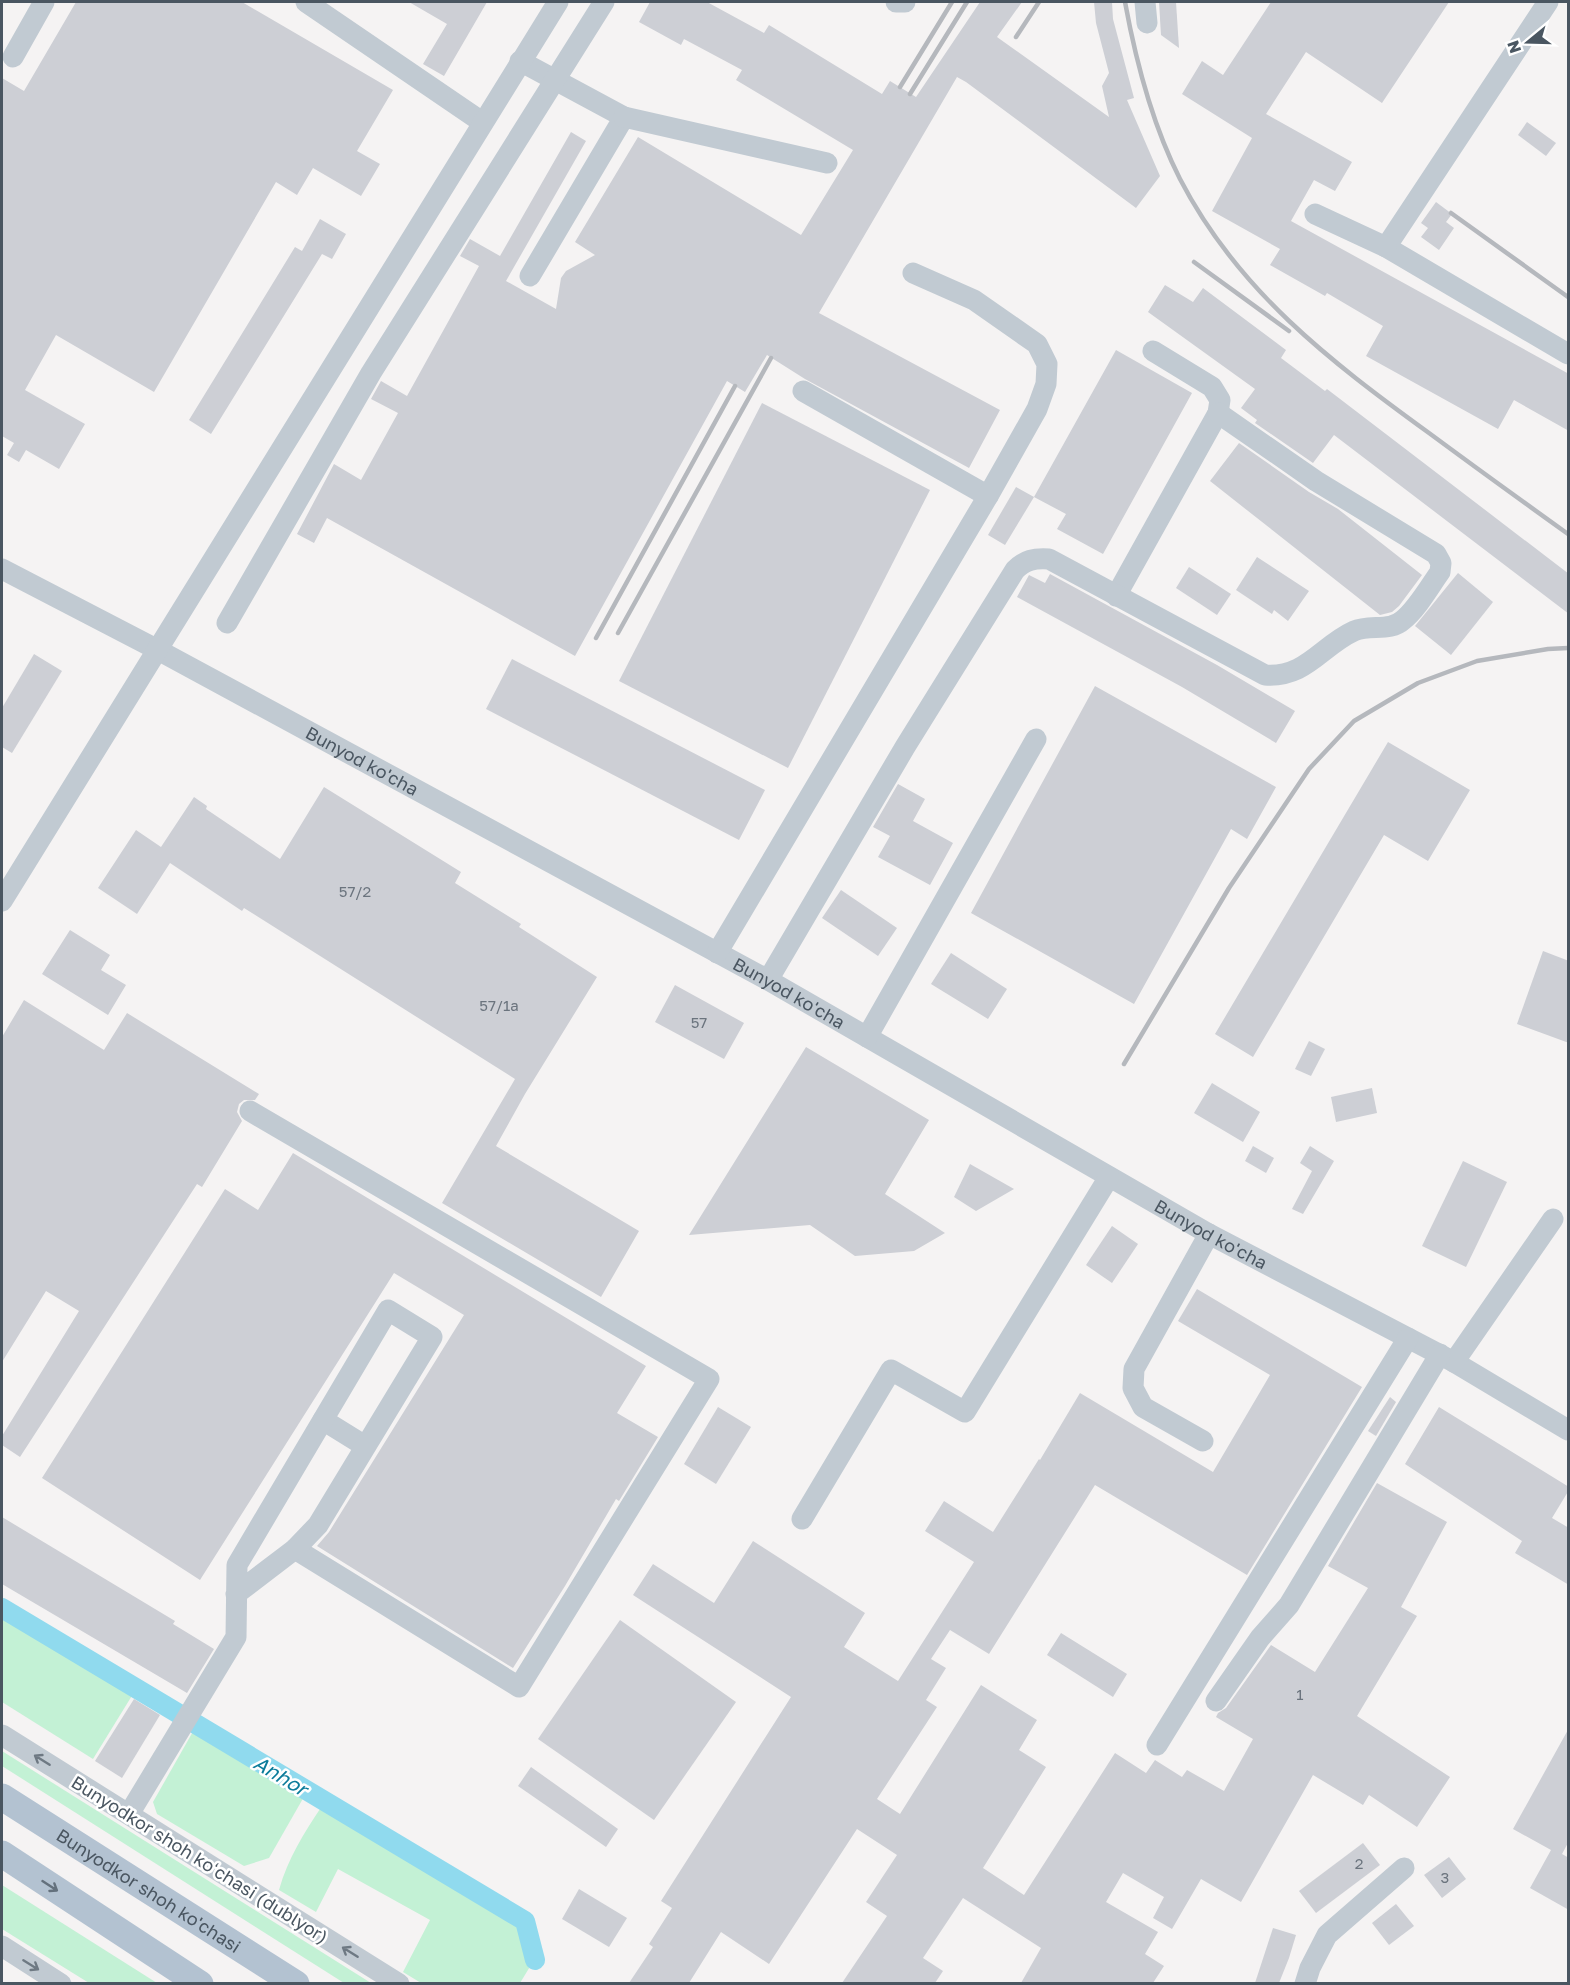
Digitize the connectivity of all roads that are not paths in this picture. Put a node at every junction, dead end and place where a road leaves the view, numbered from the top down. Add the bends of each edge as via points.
1 (44, 2) edge
2 (306, 2) edge
3 (558, 2) edge
4 (604, 2) edge
5 (896, 2) edge
6 (905, 2) edge
7 (1145, 2) edge
8 (1548, 2) edge
9 (1147, 23) dead end
10 (13, 57) dead end
11 (520, 61) junction
12 (554, 80) junction
13 (624, 117) junction
14 (482, 122) junction
15 (827, 163) dead end
16 (1315, 214) dead end
17 (1386, 248) junction
18 (913, 273) dead end
19 (530, 276) dead end
20 (1153, 351) dead end
21 (1569, 354) edge
22 (803, 391) dead end
23 (1218, 413) junction
24 (988, 496) junction
25 (2, 569) edge
26 (1116, 596) junction
27 (227, 623) dead end
28 (158, 650) junction
29 (1036, 739) dead end
30 (2, 901) edge
31 (717, 953) junction
32 (768, 980) junction
33 (867, 1038) junction
34 (250, 1112) dead end
35 (1109, 1177) junction
36 (1553, 1219) dead end
37 (1209, 1234) junction
38 (1408, 1338) junction
39 (1447, 1358) junction
40 (323, 1420) junction
41 (1569, 1430) edge
42 (1203, 1441) dead end
43 (365, 1446) junction
44 (802, 1519) dead end
45 (295, 1549) junction
46 (236, 1594) junction
47 (1216, 1701) dead end
48 (2, 1735) edge
49 (1156, 1745) dead end
50 (2, 1797) edge
51 (129, 1814) junction
52 (2, 1854) edge
53 (1404, 1868) dead end
54 (2, 1946) edge
55 (61, 1983) edge
56 (200, 1983) edge
57 (296, 1983) edge
58 (399, 1983) edge
59 (1305, 1983) edge

1 - 10 street
2 - 14 street
3 - 11 street
4 - 12 street
5 - 6 street
7 - 9 street
8 - 17 street
11 - 12 street
11 - 14 street
12 - 13 street
12 - 27 street via 371,373
13 - 15 street
13 - 19 street
14 - 28 street
16 - 17 street
17 - 21 street
18 - 24 street via 974,300 1037,344 1047,364 1046,384 1037,409
20 - 23 street via 1212,387 1220,400
22 - 24 street
23 - 26 street
23 - 26 street via 1316,481 1436,554 1440,572 1405,619 1396,625 1353,631 1298,670 1280,676 1265,675
24 - 31 street
25 - 28 street, Bunyod ko'cha
26 - 32 street via 1049,560 1035,558 1015,570
28 - 30 street
28 - 31 street, Bunyod ko'cha
29 - 33 street
31 - 32 street, Bunyod ko'cha
32 - 33 street, Bunyod ko'cha
33 - 35 street, Bunyod ko'cha
34 - 45 street via 709,1379 519,1687
35 - 37 street, Bunyod ko'cha
35 - 44 street via 965,1412 891,1370
36 - 39 street
37 - 38 street, Bunyod ko'cha
37 - 42 street via 1134,1369 1133,1388 1143,1407
38 - 39 street, Bunyod ko'cha
38 - 49 street
39 - 41 street, Bunyod ko'cha
39 - 47 street via 1289,1605 1260,1638
40 - 43 street
40 - 43 street via 388,1310 432,1337
40 - 46 street via 237,1565
43 - 45 street via 318,1525
45 - 46 street
46 - 51 street via 236,1637
51 -> 48 street, Bunyodkor shoh koʻchasi (dublyor)
50 - 57 main road, Bunyodkor shoh ko'chasi
58 -> 51 street, Bunyodkor shoh koʻchasi (dublyor)
52 -> 56 main road
53 - 59 street via 1327,1935
54 -> 55 street

